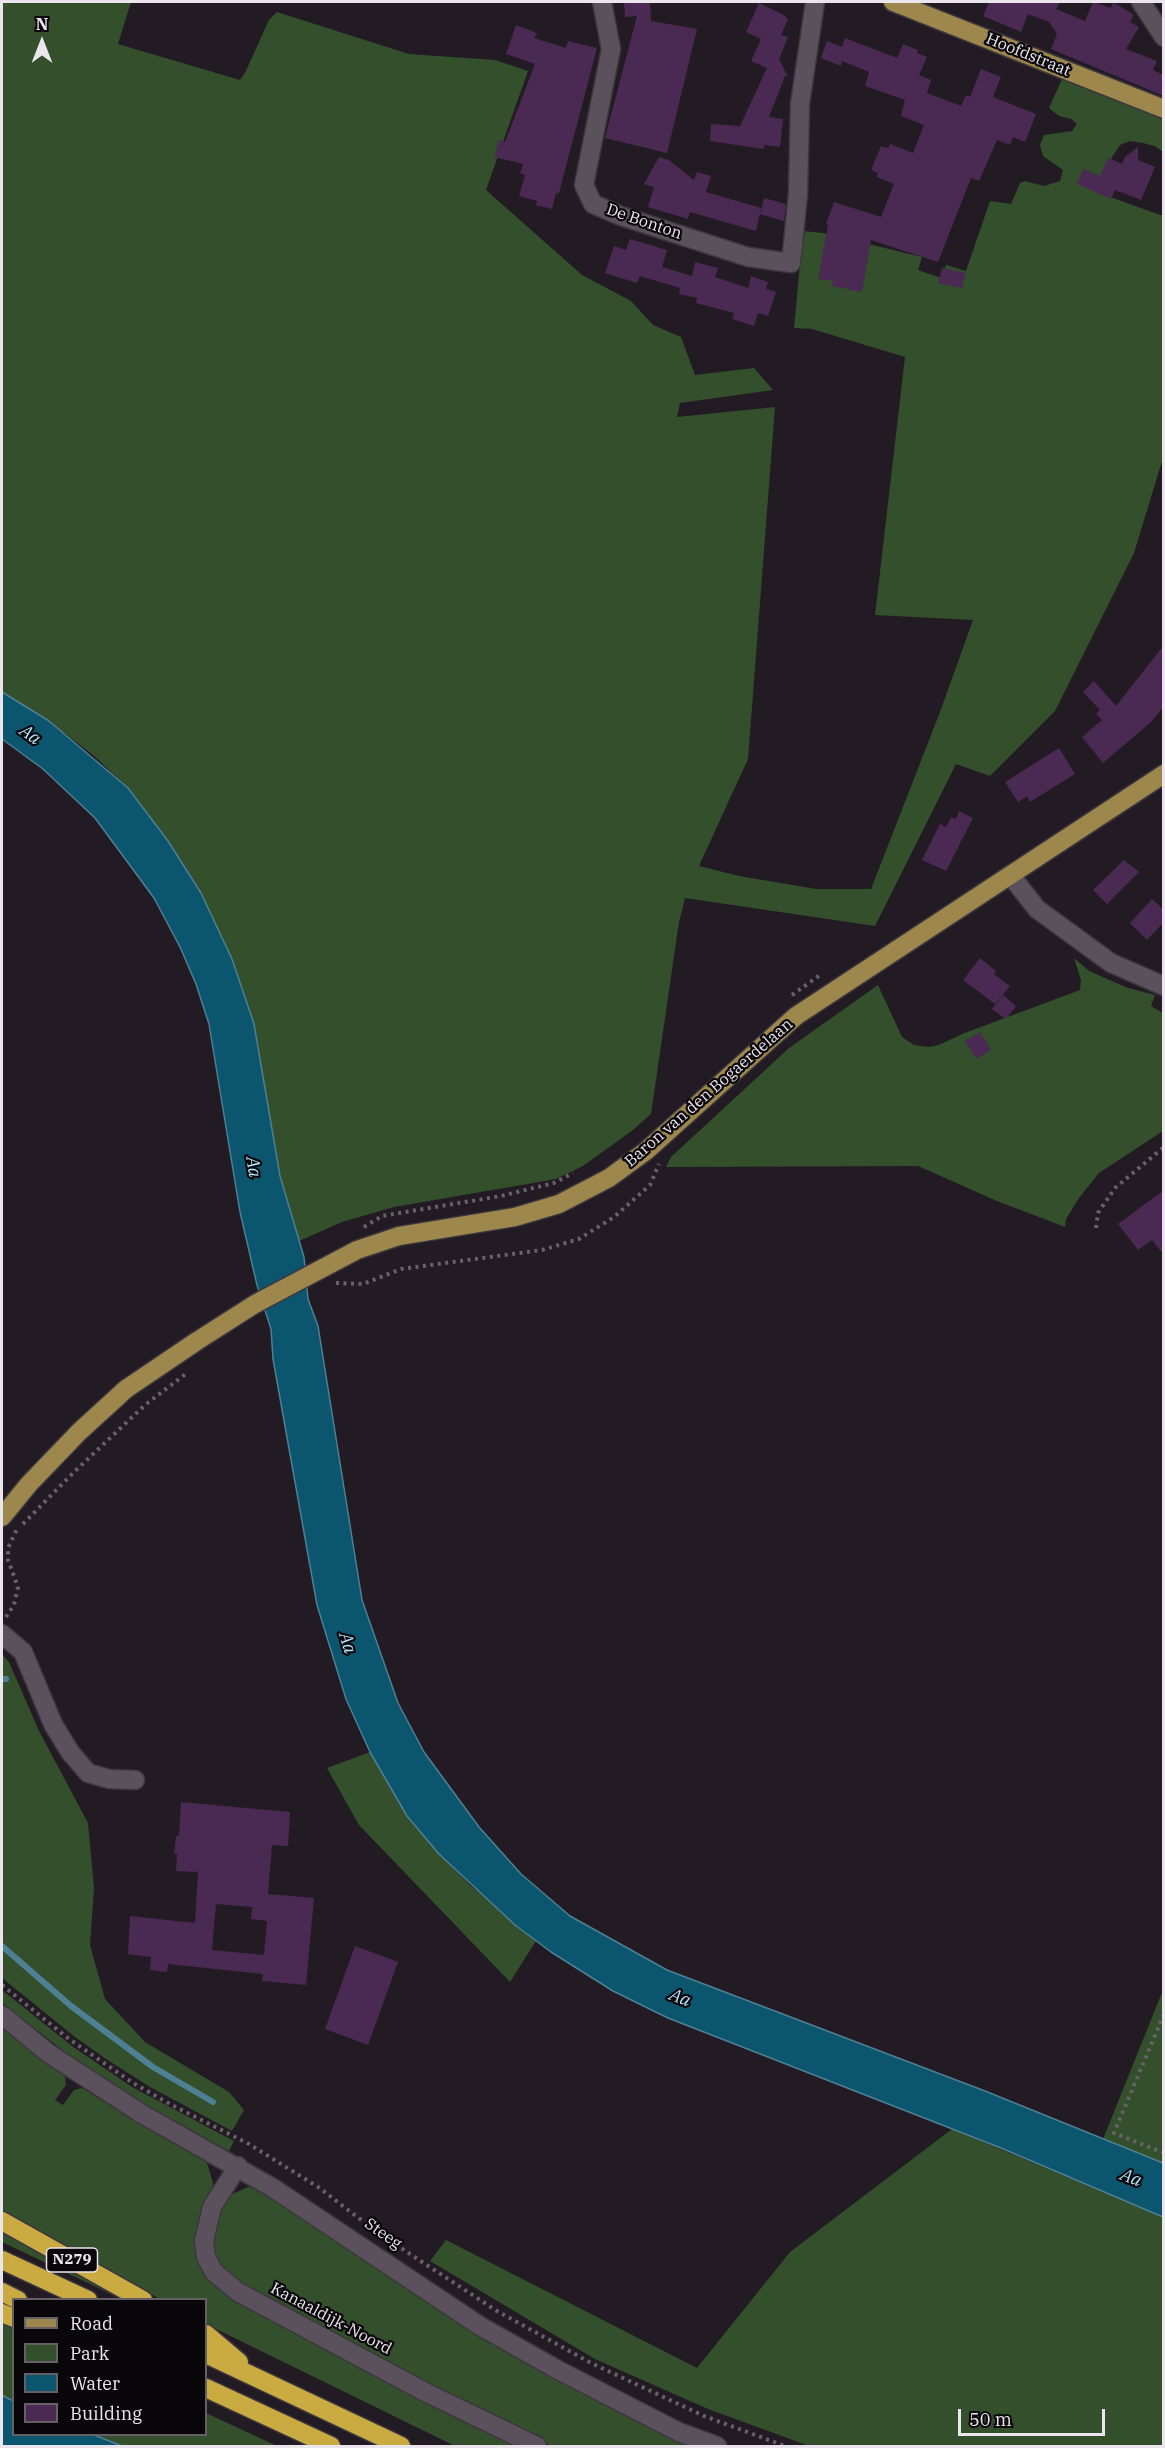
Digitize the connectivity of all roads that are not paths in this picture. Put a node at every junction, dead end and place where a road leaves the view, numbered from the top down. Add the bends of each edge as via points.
1 (602, 2) edge
2 (815, 2) edge
3 (893, 2) edge
4 (1149, 6) edge
5 (1164, 37) edge
6 (1164, 109) edge
7 (1164, 774) edge
8 (1011, 876) junction
9 (1164, 986) edge
10 (2, 1517) edge
11 (2, 1634) edge
12 (135, 1780) dead end
13 (2, 2015) edge
14 (238, 2166) junction
15 (2, 2221) edge
16 (2, 2260) edge
17 (84, 2298) edge
18 (139, 2298) edge
19 (207, 2335) edge
20 (207, 2354) edge
21 (259, 2379) junction
22 (207, 2388) edge
23 (331, 2446) edge
24 (401, 2446) edge
25 (537, 2446) edge
26 (717, 2446) edge

1 - 2 street, De Bonton via 611,49 584,185 593,204 748,257 791,263 798,194 800,104
3 - 6 main road, Hoofdstraat
4 - 5 street
7 - 8 main road, Baron van den Bogaerdelaan
8 - 9 street via 1037,909 1111,963
8 - 10 main road, Baron van den Bogaerdelaan via 796,1016 646,1151 609,1178 559,1204 515,1216 399,1236 357,1250 255,1304 126,1389 29,1484
11 - 12 street via 23,1652 53,1724 88,1773
13 - 14 street, Steeg via 48,2053 133,2108
14 - 25 street, Kanaaldijk-Noord via 212,2207 204,2241 206,2257 214,2272 238,2292 427,2393
14 - 26 street, Steeg via 480,2326 680,2432
15 - 18 highway, N279
16 - 17 highway, N279
19 - 21 highway
20 - 21 highway
21 - 24 highway
22 - 23 highway

